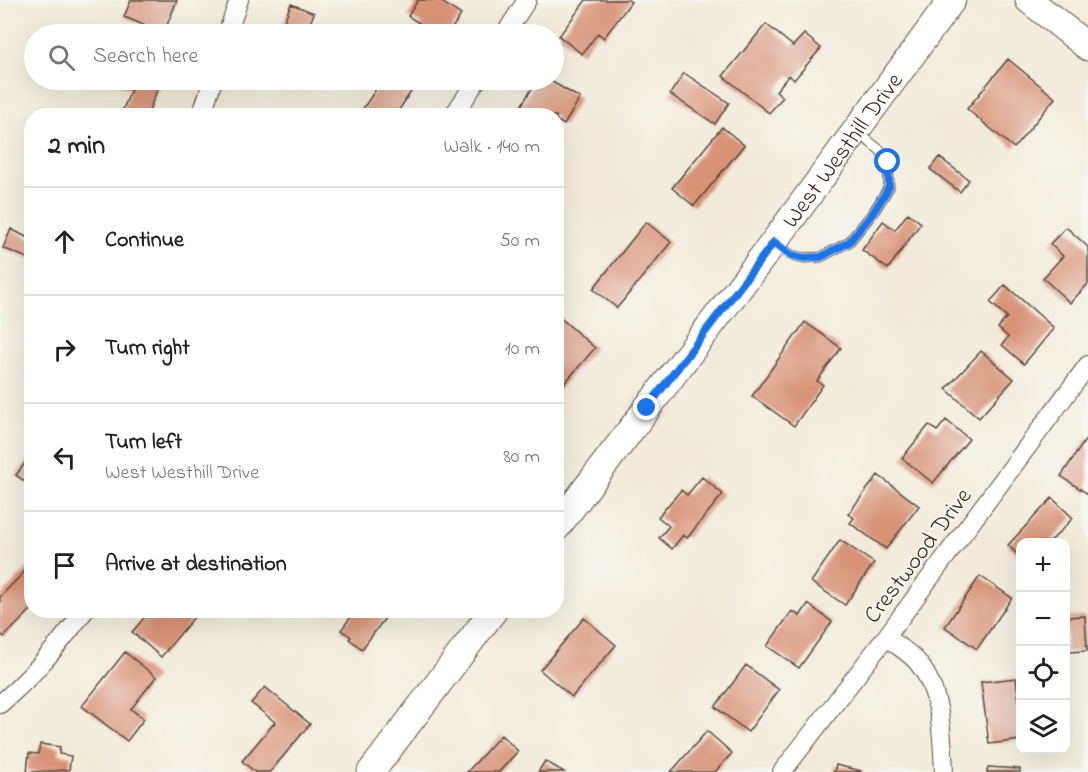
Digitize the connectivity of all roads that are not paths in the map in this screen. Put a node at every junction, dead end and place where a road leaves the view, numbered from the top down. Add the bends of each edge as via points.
1 (239, 0) edge
2 (527, 0) edge
3 (952, 0) edge
4 (1029, 0) edge
5 (231, 24) edge
6 (511, 24) edge
7 (1088, 47) edge
8 (210, 90) edge
9 (470, 90) edge
10 (204, 108) edge
11 (458, 108) edge
12 (855, 130) junction
13 (774, 242) junction
14 (1088, 364) edge
15 (564, 518) edge
16 (79, 618) edge
17 (488, 618) edge
18 (886, 637) junction
19 (0, 704) edge
20 (370, 772) edge
21 (782, 772) edge
22 (944, 772) edge

1 - 5 street
2 - 6 street
3 - 12 street, West Westhill Drive
4 - 7 street
8 - 10 street
9 - 11 street
12 - 13 street, West Westhill Drive
12 - 13 lane via 880,150 888,162 889,187 873,213 849,242 821,257 791,255
13 - 15 street, West Westhill Drive
14 - 18 street, Crestwood Drive
16 - 19 street via 54,652
17 - 20 street
18 - 21 street, Crestwood Drive
18 - 22 street via 919,663 931,686 942,735

